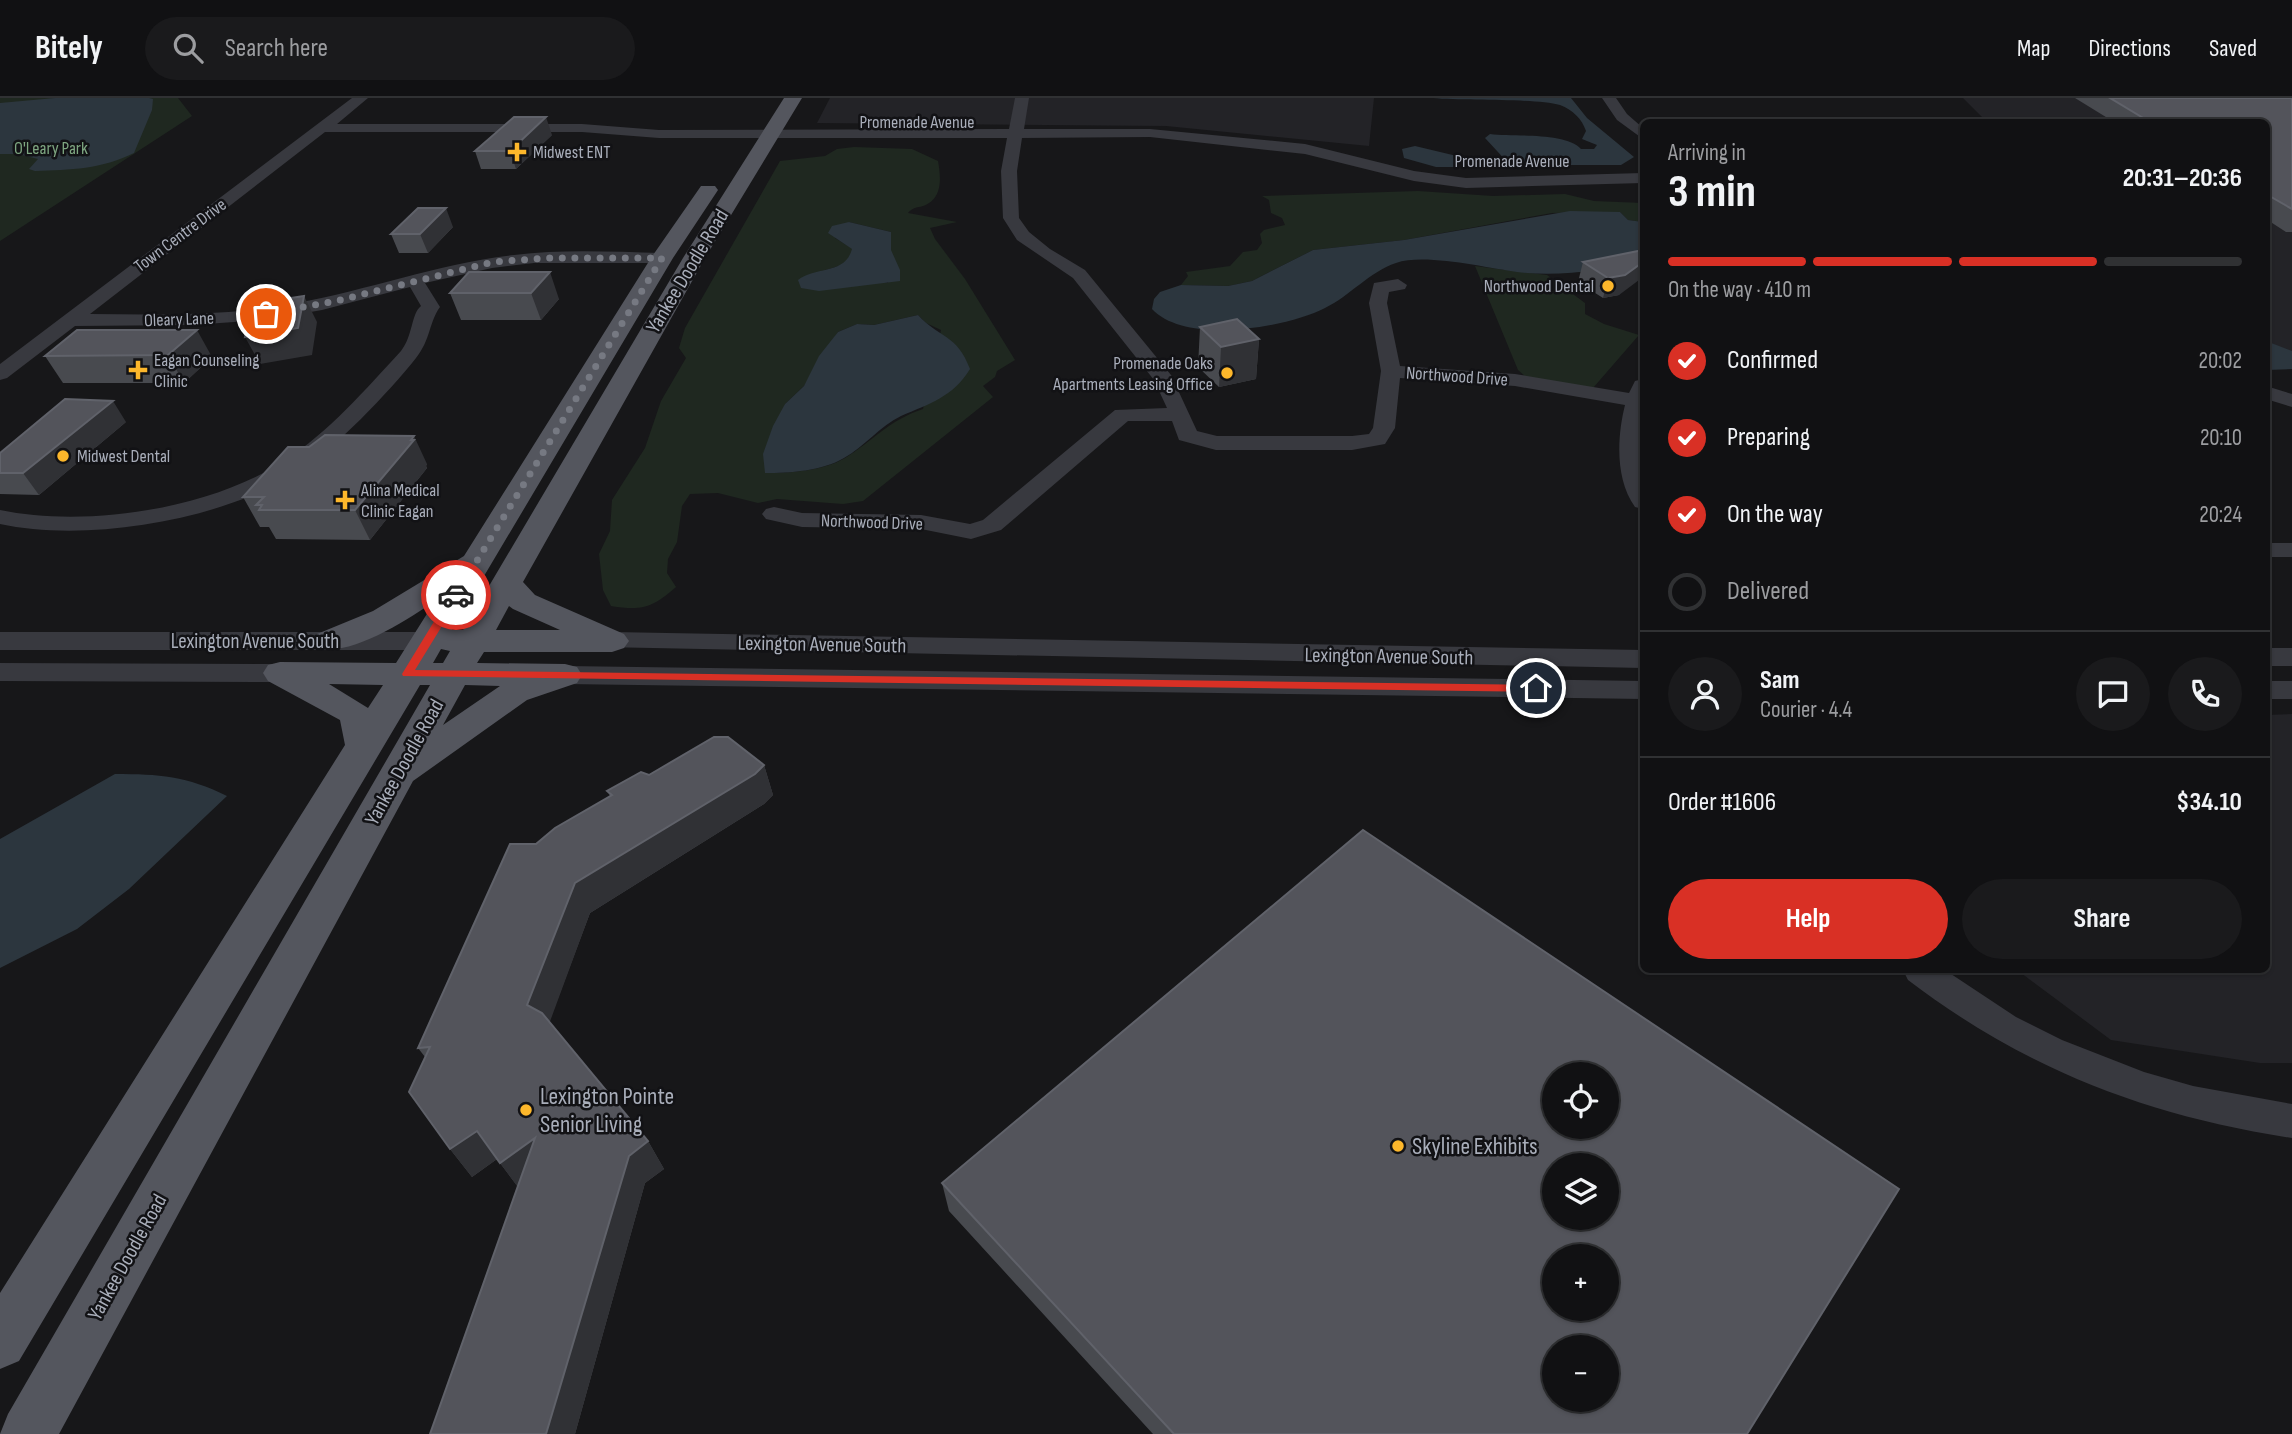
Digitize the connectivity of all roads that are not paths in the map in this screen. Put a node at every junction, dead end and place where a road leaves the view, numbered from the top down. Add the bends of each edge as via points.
1 (361, 98) edge
2 (793, 98) edge
3 (1023, 98) edge
4 (1609, 98) edge
5 (757, 116) dead end
6 (322, 128) junction
7 (1640, 132) edge
8 (1014, 137) junction
9 (751, 141) junction
10 (716, 177) dead end
11 (1640, 178) edge
12 (662, 258) junction
13 (408, 283) junction
14 (1398, 285) dead end
15 (68, 320) junction
16 (1391, 371) junction
17 (0, 374) edge
18 (1640, 392) edge
19 (2270, 393) edge
20 (2292, 401) edge
21 (1181, 414) junction
22 (1640, 493) edge
23 (774, 514) dead end
24 (0, 517) edge
25 (478, 558) junction
26 (507, 581) junction
27 (0, 640) edge
28 (329, 640) junction
29 (427, 640) junction
30 (473, 640) junction
31 (612, 641) junction
32 (2270, 657) edge
33 (2292, 657) edge
34 (1640, 659) edge
35 (0, 672) edge
36 (280, 673) junction
37 (407, 674) junction
38 (454, 674) junction
39 (565, 675) junction
40 (1640, 690) edge
41 (2270, 690) edge
42 (2292, 690) edge
43 (363, 745) junction
44 (397, 775) junction
45 (1924, 973) edge
46 (2292, 1121) edge
47 (0, 1342) edge
48 (28, 1434) edge

1 - 6 street, Town Centre Drive
2 - 9 main road, Yankee Doodle Road
3 - 8 street, Northwood Drive
4 - 7 street
5 - 9 main road, Yankee Doodle Road
6 - 9 street, Promenade Avenue via 582,128
6 - 15 street, Town Centre Drive
8 - 9 street, Promenade Avenue
8 - 11 street, Promenade Avenue via 1175,137 1305,149 1406,174 1466,183
8 - 21 street, Northwood Drive via 1009,171 1011,218 1023,236 1079,274 1164,379
9 - 26 main road, Yankee Doodle Road via 694,258
10 - 12 main road, Yankee Doodle Road
12 - 13 street, Oleary Lane via 517,259
12 - 25 main road, Yankee Doodle Road
13 - 15 street, Oleary Lane via 266,314 196,320
13 - 24 street via 416,310 424,312 422,334 318,446 280,473 163,515 41,524
14 - 16 street via 1381,288 1378,303
15 - 17 street, Town Centre Drive
16 - 18 street, Northwood Drive
16 - 21 street, Northwood Drive via 1384,428 1377,439 1216,443 1187,435
18 - 22 street via 1630,421 1629,447
19 - 20 street
21 - 23 street, Northwood Drive via 1123,415 992,525 971,532 921,522 802,520
25 - 28 main road via 381,622
25 - 29 main road, Yankee Doodle Road
26 - 30 main road, Yankee Doodle Road
26 - 31 main road via 524,602
27 - 28 street, Lexington Avenue South
28 - 29 street, Lexington Avenue South
29 - 30 main road, Lexington Avenue South
29 - 37 main road, Yankee Doodle Road
30 - 31 main road, Lexington Avenue South
30 - 38 main road, Yankee Doodle Road
31 - 34 street, Lexington Avenue South
32 - 33 street
35 - 36 street, Lexington Avenue South
36 - 37 main road, Lexington Avenue South
36 - 43 main road via 352,712 360,724
37 - 38 main road, Lexington Avenue South
37 - 43 main road, Yankee Doodle Road
38 - 39 main road, Lexington Avenue South
38 - 44 main road, Yankee Doodle Road
39 - 40 street, Lexington Avenue South
39 - 44 main road via 514,692
41 - 42 street
43 - 47 main road, Yankee Doodle Road
44 - 48 main road, Yankee Doodle Road
45 - 46 street via 2001,1024 2122,1082 2211,1108

